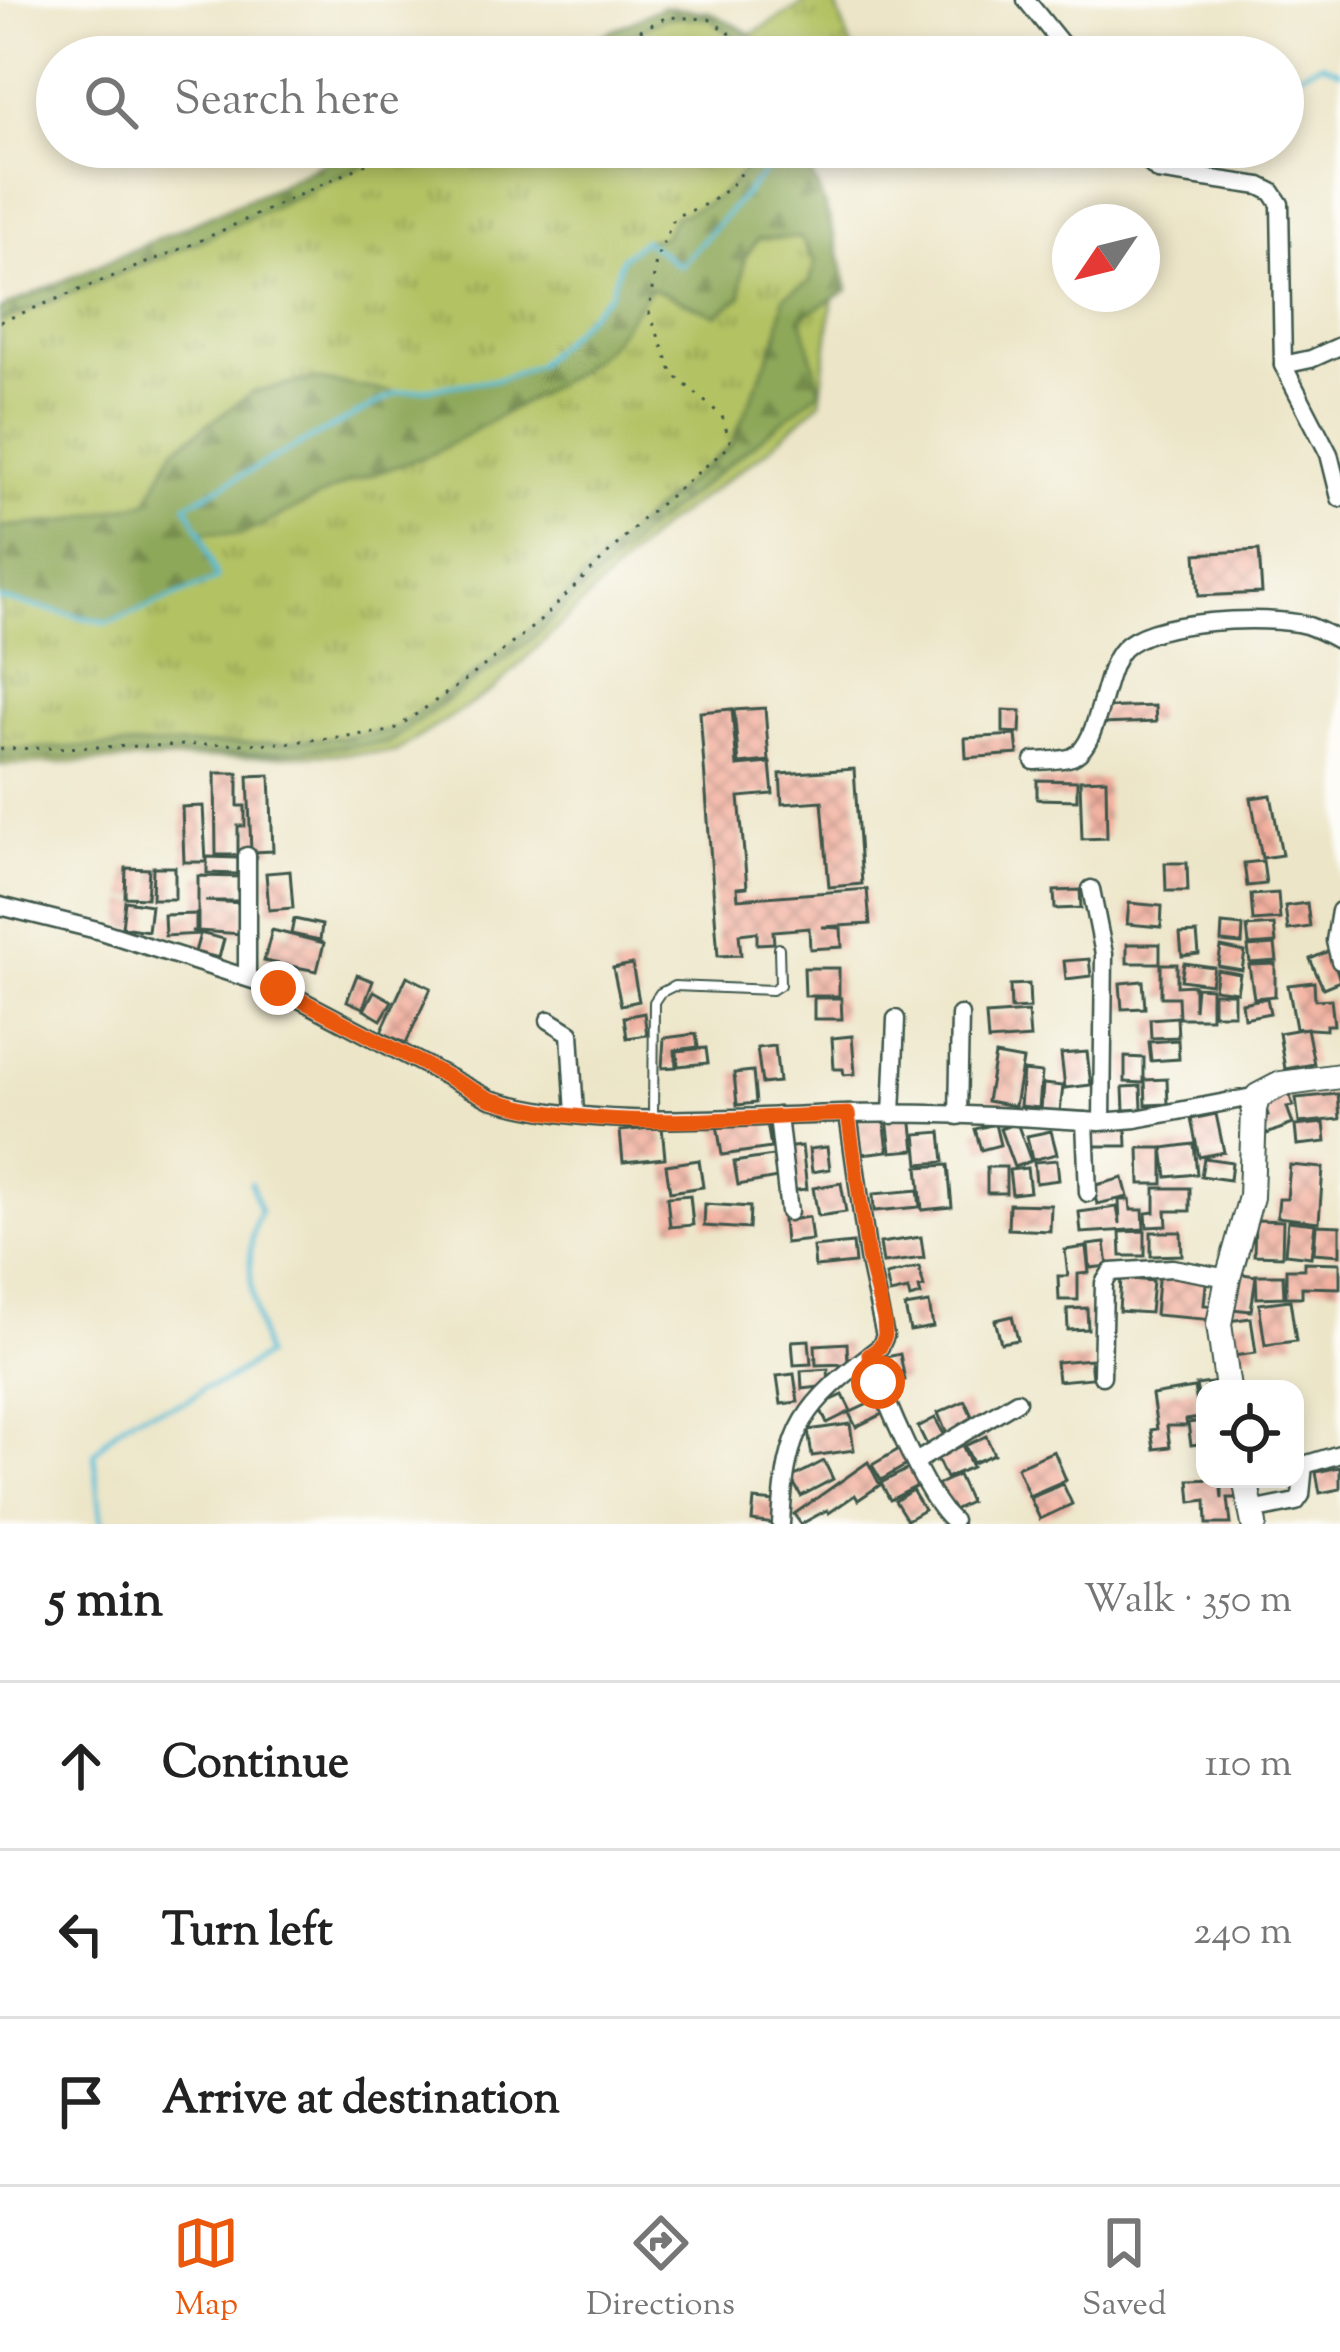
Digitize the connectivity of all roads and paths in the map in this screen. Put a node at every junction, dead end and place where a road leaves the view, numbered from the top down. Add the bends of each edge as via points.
1 (1026, 0) edge
2 (629, 36) edge
3 (733, 36) edge
4 (1055, 36) edge
5 (358, 168) edge
6 (745, 168) edge
7 (1155, 168) edge
8 (0, 322) edge
9 (1340, 346) edge
10 (1283, 365) junction
11 (1336, 462) edge
12 (1340, 498) edge
13 (1340, 641) edge
14 (0, 748) edge
15 (1034, 760) dead end
16 (248, 856) dead end
17 (1091, 889) dead end
18 (0, 906) edge
19 (1340, 911) edge
20 (779, 949) dead end
21 (1340, 961) edge
22 (247, 976) junction
23 (960, 1015) dead end
24 (896, 1019) dead end
25 (549, 1020) dead end
26 (1340, 1076) edge
27 (1258, 1096) junction
28 (574, 1114) junction
29 (848, 1114) junction
30 (892, 1115) junction
31 (778, 1116) junction
32 (958, 1116) junction
33 (653, 1119) junction
34 (1094, 1121) junction
35 (1088, 1193) dead end
36 (789, 1212) dead end
37 (1228, 1278) junction
38 (869, 1355) junction
39 (1102, 1376) dead end
40 (1227, 1380) edge
41 (1017, 1402) dead end
42 (1340, 1454) edge
43 (917, 1461) junction
44 (1247, 1488) edge
45 (1253, 1518) edge
46 (953, 1521) dead end
47 (781, 1524) edge

1 - 4 street
2 - 3 path via 667,17 709,19
5 - 8 path
6 - 14 path via 708,207 675,216 656,260 649,311 674,374 722,416 731,446 470,677 392,731 283,742
7 - 10 street via 1275,195 1282,213
9 - 10 street
10 - 11 street
11 - 12 street
13 - 15 street via 1273,621 1147,634 1118,654 1084,748
16 - 22 street
17 - 34 street via 1104,954
18 - 22 street
19 - 21 street
20 - 33 lane via 780,985 772,989 674,986 659,994
22 - 28 street via 490,1099
23 - 32 street
24 - 30 street
25 - 28 street via 570,1033
26 - 27 street via 1281,1084
27 - 34 street
27 - 37 street via 1251,1197
28 - 33 street
29 - 30 street
29 - 31 street
29 - 38 street via 884,1320 885,1336
30 - 32 street
31 - 33 street
31 - 36 street
32 - 34 street
34 - 35 street
37 - 39 street via 1172,1268 1112,1272 1104,1283
37 - 40 street via 1219,1324
38 - 43 street
38 - 47 street via 814,1402 796,1430
41 - 43 street
42 - 45 street via 1306,1463 1296,1502
43 - 46 street
44 - 45 street

